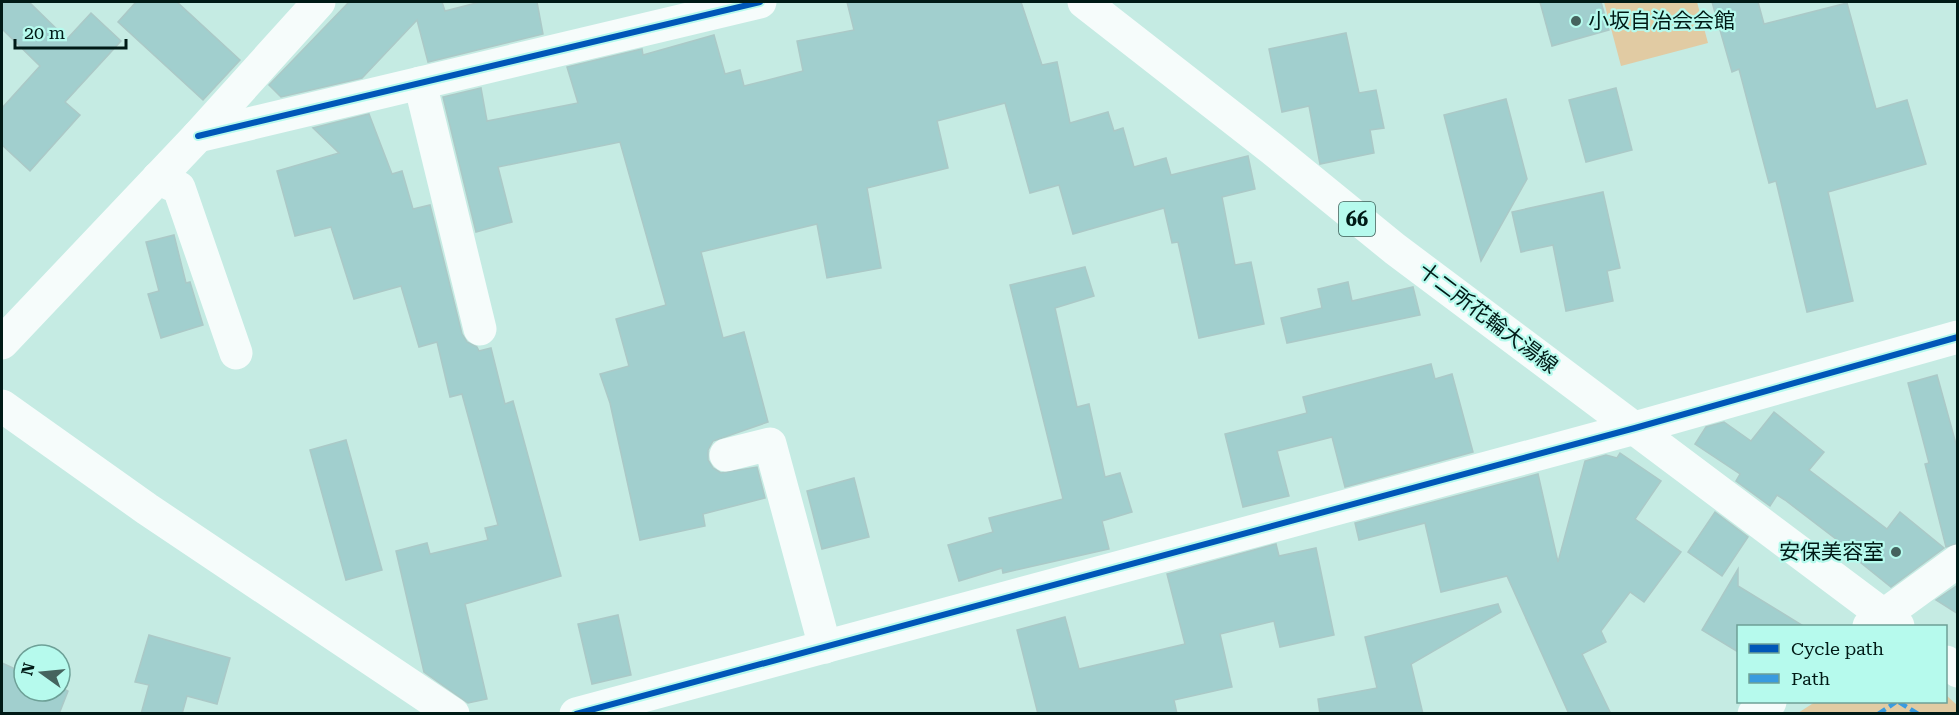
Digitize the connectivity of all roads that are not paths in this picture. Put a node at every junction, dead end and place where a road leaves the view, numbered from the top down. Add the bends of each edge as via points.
1 (319, 2) edge
2 (760, 2) edge
3 (1084, 2) edge
4 (420, 83) junction
5 (198, 136) junction
6 (158, 178) junction
7 (480, 329) dead end
8 (1958, 337) edge
9 (2, 343) edge
10 (236, 353) dead end
11 (2, 406) edge
12 (1635, 428) junction
13 (726, 456) dead end
14 (1958, 561) edge
15 (1884, 623) edge
16 (825, 647) junction
17 (1769, 703) edge
18 (453, 714) edge
19 (576, 714) edge
20 (1754, 714) edge

1 - 5 street
2 - 4 street
3 - 12 street, 十二所花輪大湯線 / 66 via 1395,249
4 - 5 street
4 - 7 street
5 - 6 street
6 - 9 street
6 - 10 street via 179,188
8 - 12 street
11 - 18 street via 147,509
12 - 15 street, 十二所花輪大湯線 / 66
12 - 16 street
13 - 16 street via 770,444
14 - 15 street
16 - 19 street
17 - 20 street

